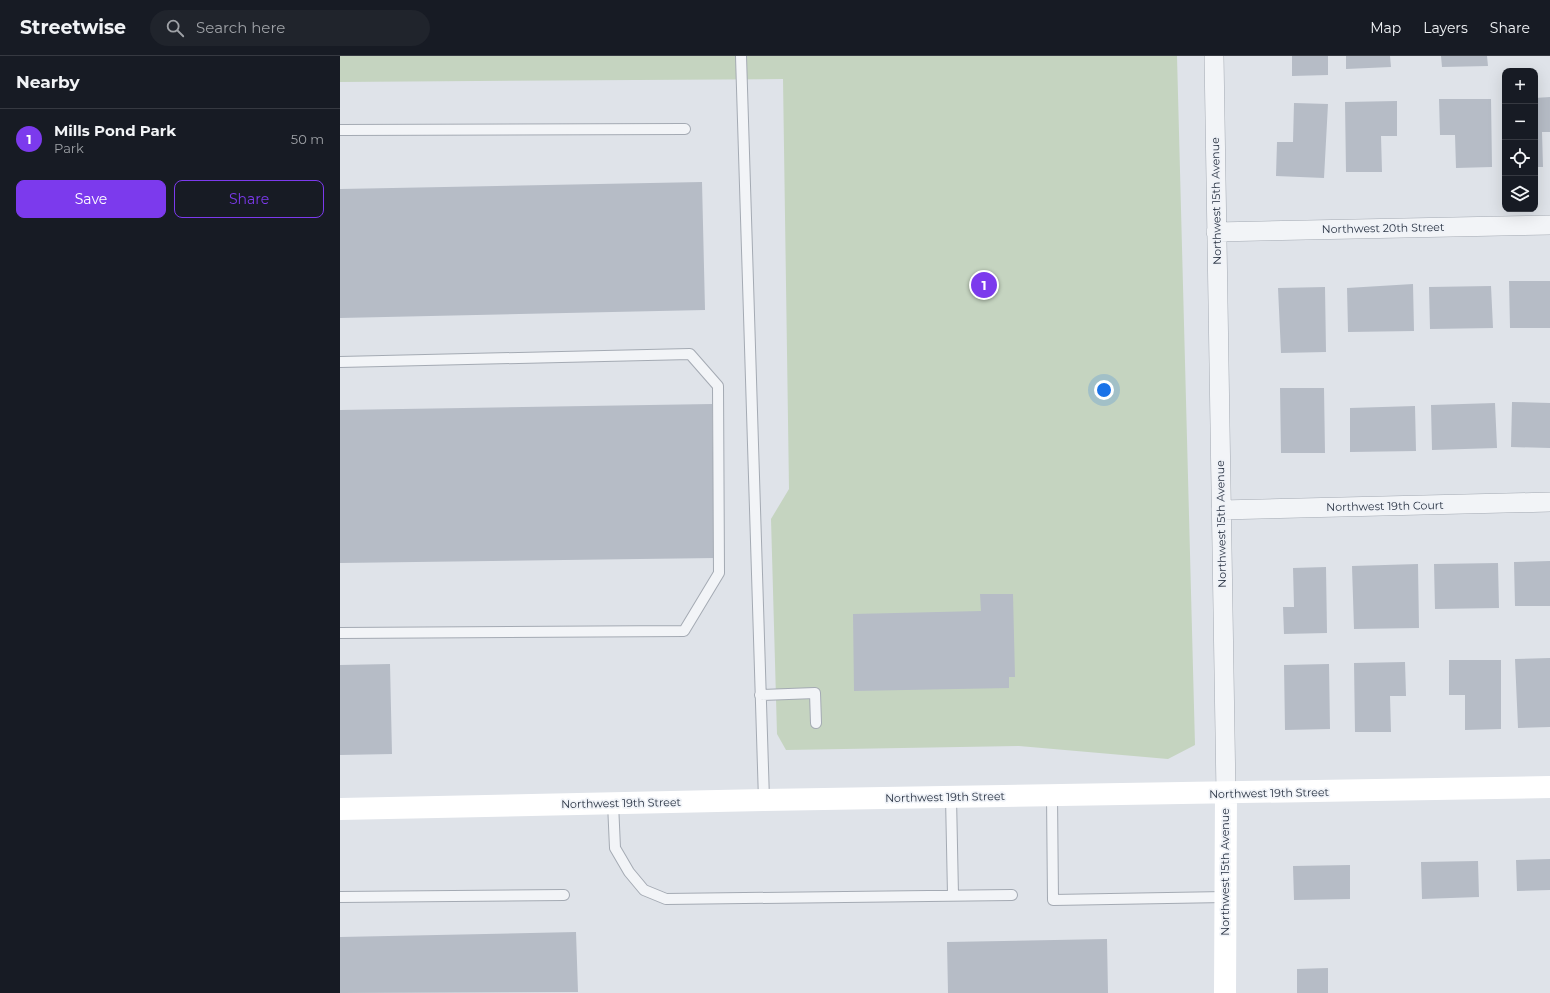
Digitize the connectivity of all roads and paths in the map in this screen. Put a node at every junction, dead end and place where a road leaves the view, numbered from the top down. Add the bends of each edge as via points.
1 (741, 56) edge
2 (1214, 56) edge
3 (685, 129) dead end
4 (340, 130) edge
5 (1550, 225) edge
6 (1216, 232) junction
7 (340, 362) edge
8 (1550, 502) edge
9 (1221, 510) junction
10 (340, 633) edge
11 (760, 695) junction
12 (816, 723) dead end
13 (1550, 787) edge
14 (1226, 794) junction
15 (1052, 796) junction
16 (951, 797) junction
17 (764, 800) junction
18 (613, 803) junction
19 (340, 809) edge
20 (564, 895) dead end
21 (953, 895) junction
22 (1012, 895) dead end
23 (340, 896) edge
24 (1225, 897) junction
25 (1225, 993) edge

1 - 11 lane
2 - 6 street, Northwest 15th Avenue
3 - 4 lane
5 - 6 street, Northwest 20th Street
6 - 9 street, Northwest 15th Avenue
7 - 10 lane via 690,354 718,386 720,572 684,631
8 - 9 street, Northwest 19th Court
9 - 14 street, Northwest 15th Avenue
11 - 12 lane via 815,693
11 - 17 lane
13 - 14 street, Northwest 19th Street
14 - 15 street, Northwest 19th Street
14 - 24 street, Northwest 15th Avenue
15 - 16 street, Northwest 19th Street
15 - 24 lane via 1053,900
16 - 17 street, Northwest 19th Street
16 - 21 lane
17 - 18 street, Northwest 19th Street
18 - 19 street, Northwest 19th Street
18 - 21 lane via 615,848 629,872 644,890 666,899
20 - 23 lane
21 - 22 lane
24 - 25 street, Northwest 15th Avenue

